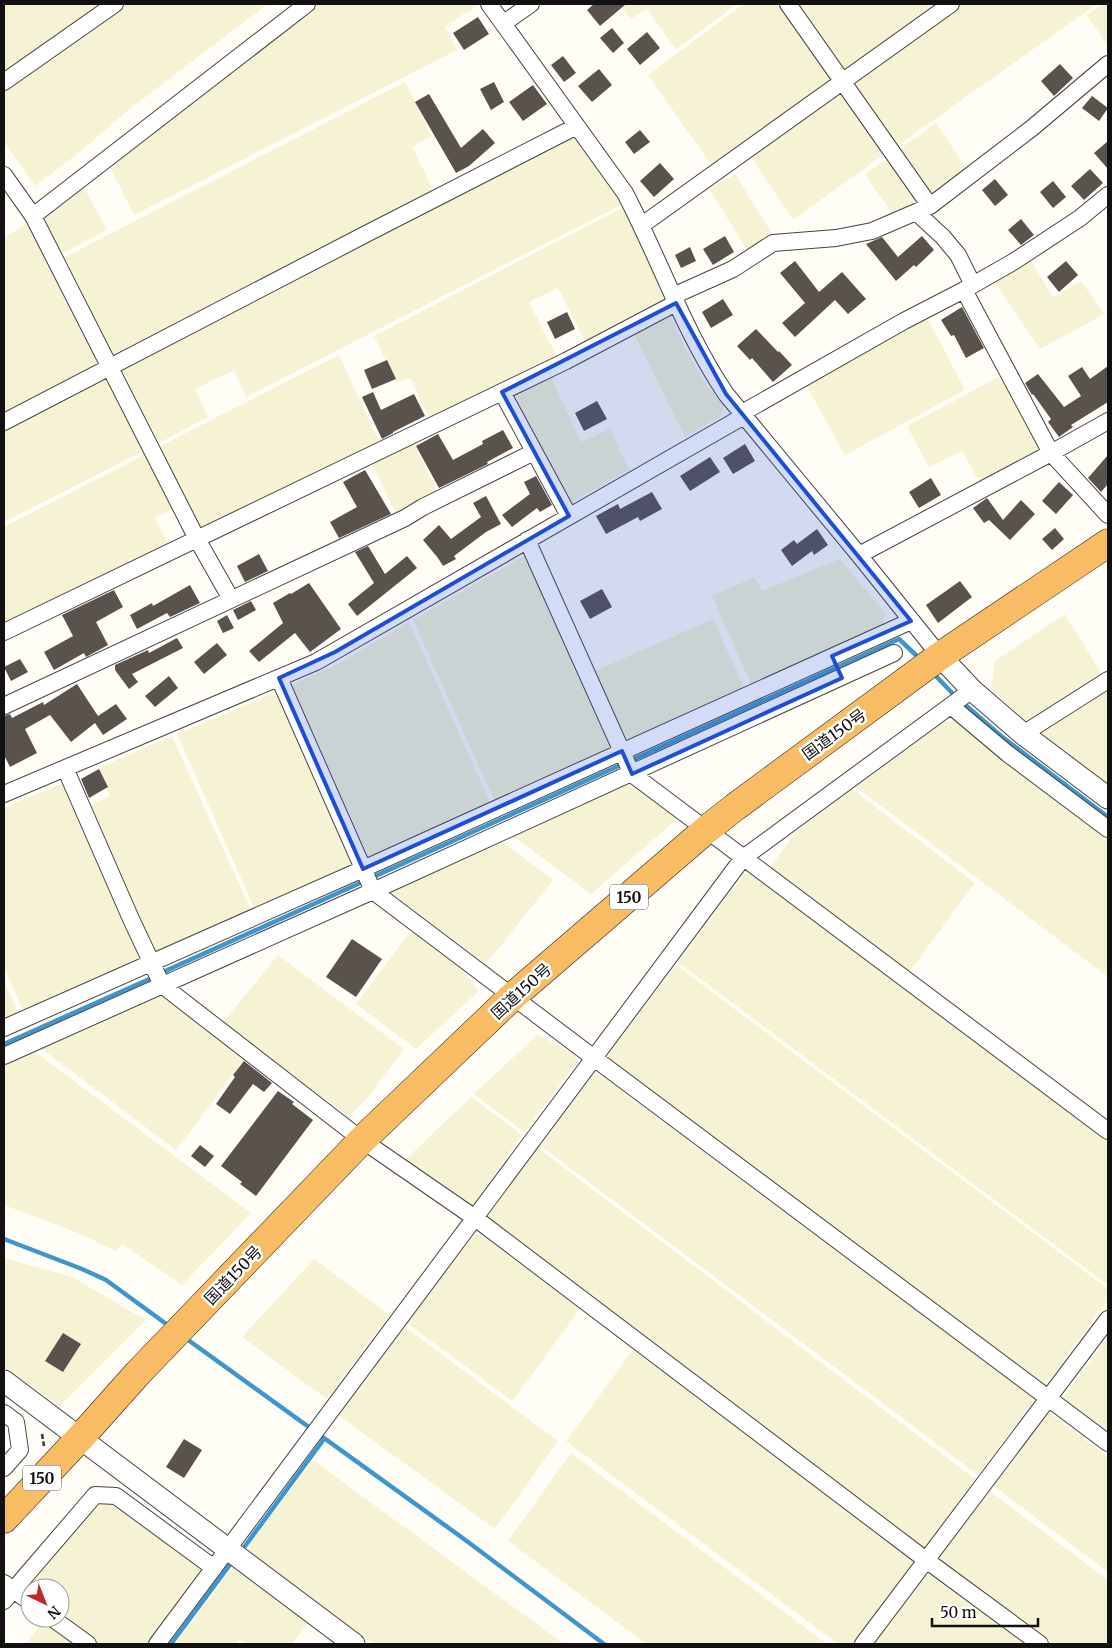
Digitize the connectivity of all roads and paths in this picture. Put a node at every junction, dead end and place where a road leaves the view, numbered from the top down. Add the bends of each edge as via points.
1 (115, 4) edge
2 (308, 4) edge
3 (489, 4) edge
4 (531, 4) edge
5 (788, 4) edge
6 (951, 4) edge
7 (504, 23) junction
8 (1108, 64) edge
9 (842, 81) junction
10 (4, 82) edge
11 (577, 126) junction
12 (4, 175) edge
13 (1108, 195) edge
14 (923, 209) junction
15 (33, 216) junction
16 (642, 225) junction
17 (969, 288) junction
18 (675, 300) junction
19 (109, 367) junction
20 (502, 392) junction
21 (743, 414) junction
22 (1108, 421) edge
23 (4, 422) edge
24 (534, 452) junction
25 (1051, 453) junction
26 (1108, 515) edge
27 (569, 516) junction
28 (197, 539) junction
29 (527, 540) junction
30 (1108, 543) edge
31 (859, 555) junction
32 (231, 600) junction
33 (911, 621) junction
34 (4, 632) edge
35 (894, 654) dead end
36 (832, 656) junction
37 (940, 656) junction
38 (279, 678) junction
39 (842, 678) junction
40 (1108, 680) edge
41 (972, 690) junction
42 (4, 706) edge
43 (951, 706) junction
44 (1023, 734) junction
45 (622, 751) junction
46 (65, 768) junction
47 (632, 774) junction
48 (4, 794) edge
49 (1108, 798) edge
50 (1108, 829) edge
51 (706, 830) junction
52 (743, 858) junction
53 (363, 869) junction
54 (373, 891) junction
55 (152, 962) junction
56 (162, 985) junction
57 (512, 997) junction
58 (4, 1028) edge
59 (4, 1056) edge
60 (594, 1058) junction
61 (1108, 1131) edge
62 (362, 1140) junction
63 (475, 1218) junction
64 (1108, 1319) edge
65 (4, 1381) edge
66 (1049, 1398) junction
67 (4, 1413) edge
68 (80, 1438) junction
69 (1108, 1443) edge
70 (4, 1468) edge
71 (4, 1518) edge
72 (228, 1549) junction
73 (926, 1560) junction
74 (214, 1568) junction
75 (7, 1592) edge
76 (20, 1598) edge
77 (66, 1628) edge
78 (88, 1644) edge
79 (157, 1644) edge
80 (354, 1644) edge
81 (863, 1644) edge
82 (1040, 1644) edge

1 - 10 street
2 - 15 street
3 - 7 street
4 - 7 street
5 - 9 street
6 - 9 street
7 - 11 street
8 - 14 street via 1032,128
9 - 14 street
9 - 16 street
11 - 16 street via 625,193
11 - 19 street
12 - 15 street
13 - 17 street via 1080,218
14 - 17 street via 958,255
14 - 18 street via 872,231 773,244
15 - 19 street
16 - 18 street
17 - 21 street
17 - 25 street
18 - 20 street via 566,361
18 - 21 street via 710,370
19 - 23 street
19 - 28 street
20 - 24 street
20 - 28 street
21 - 27 street
21 - 31 street
22 - 25 street
24 - 27 street
24 - 32 street via 405,518
25 - 26 street
25 - 31 street
27 - 29 street
28 - 32 street
28 - 34 street
29 - 38 street via 335,652
29 - 45 street
30 - 37 highway, 国道150号 / 150
31 - 33 street
32 - 42 street
33 - 36 street
33 - 37 street
35 - 39 street
36 - 39 street
36 - 45 street
37 - 41 street
37 - 51 highway, 国道150号 / 150
38 - 46 street
38 - 53 street
39 - 47 street
40 - 44 street
41 - 43 street
41 - 44 street
43 - 50 street via 1008,754
43 - 52 street
44 - 49 street
45 - 47 street
45 - 53 street
46 - 48 street
46 - 55 street
47 - 51 street
47 - 54 street
51 - 52 street
51 - 57 highway, 国道150号 / 150
52 - 60 street
52 - 61 street
53 - 54 street
53 - 55 street
54 - 56 street
54 - 57 street
55 - 56 street
55 - 58 street
56 - 59 street
56 - 62 street
57 - 60 street
57 - 62 highway, 国道150号 / 150
60 - 63 street
60 - 66 street
62 - 63 street
62 - 68 highway, 国道150号 / 150 via 138,1373
63 - 72 street
63 - 73 street
64 - 66 street
65 - 68 street
66 - 69 street
66 - 73 street
67 - 70 street via 16,1422 20,1450
68 - 71 highway, 国道150号 / 150
68 - 72 street
72 - 74 street
72 - 80 street
73 - 81 street
73 - 82 street
74 - 75 street via 116,1496 95,1495
74 - 79 street
75 - 76 street
77 - 78 street

